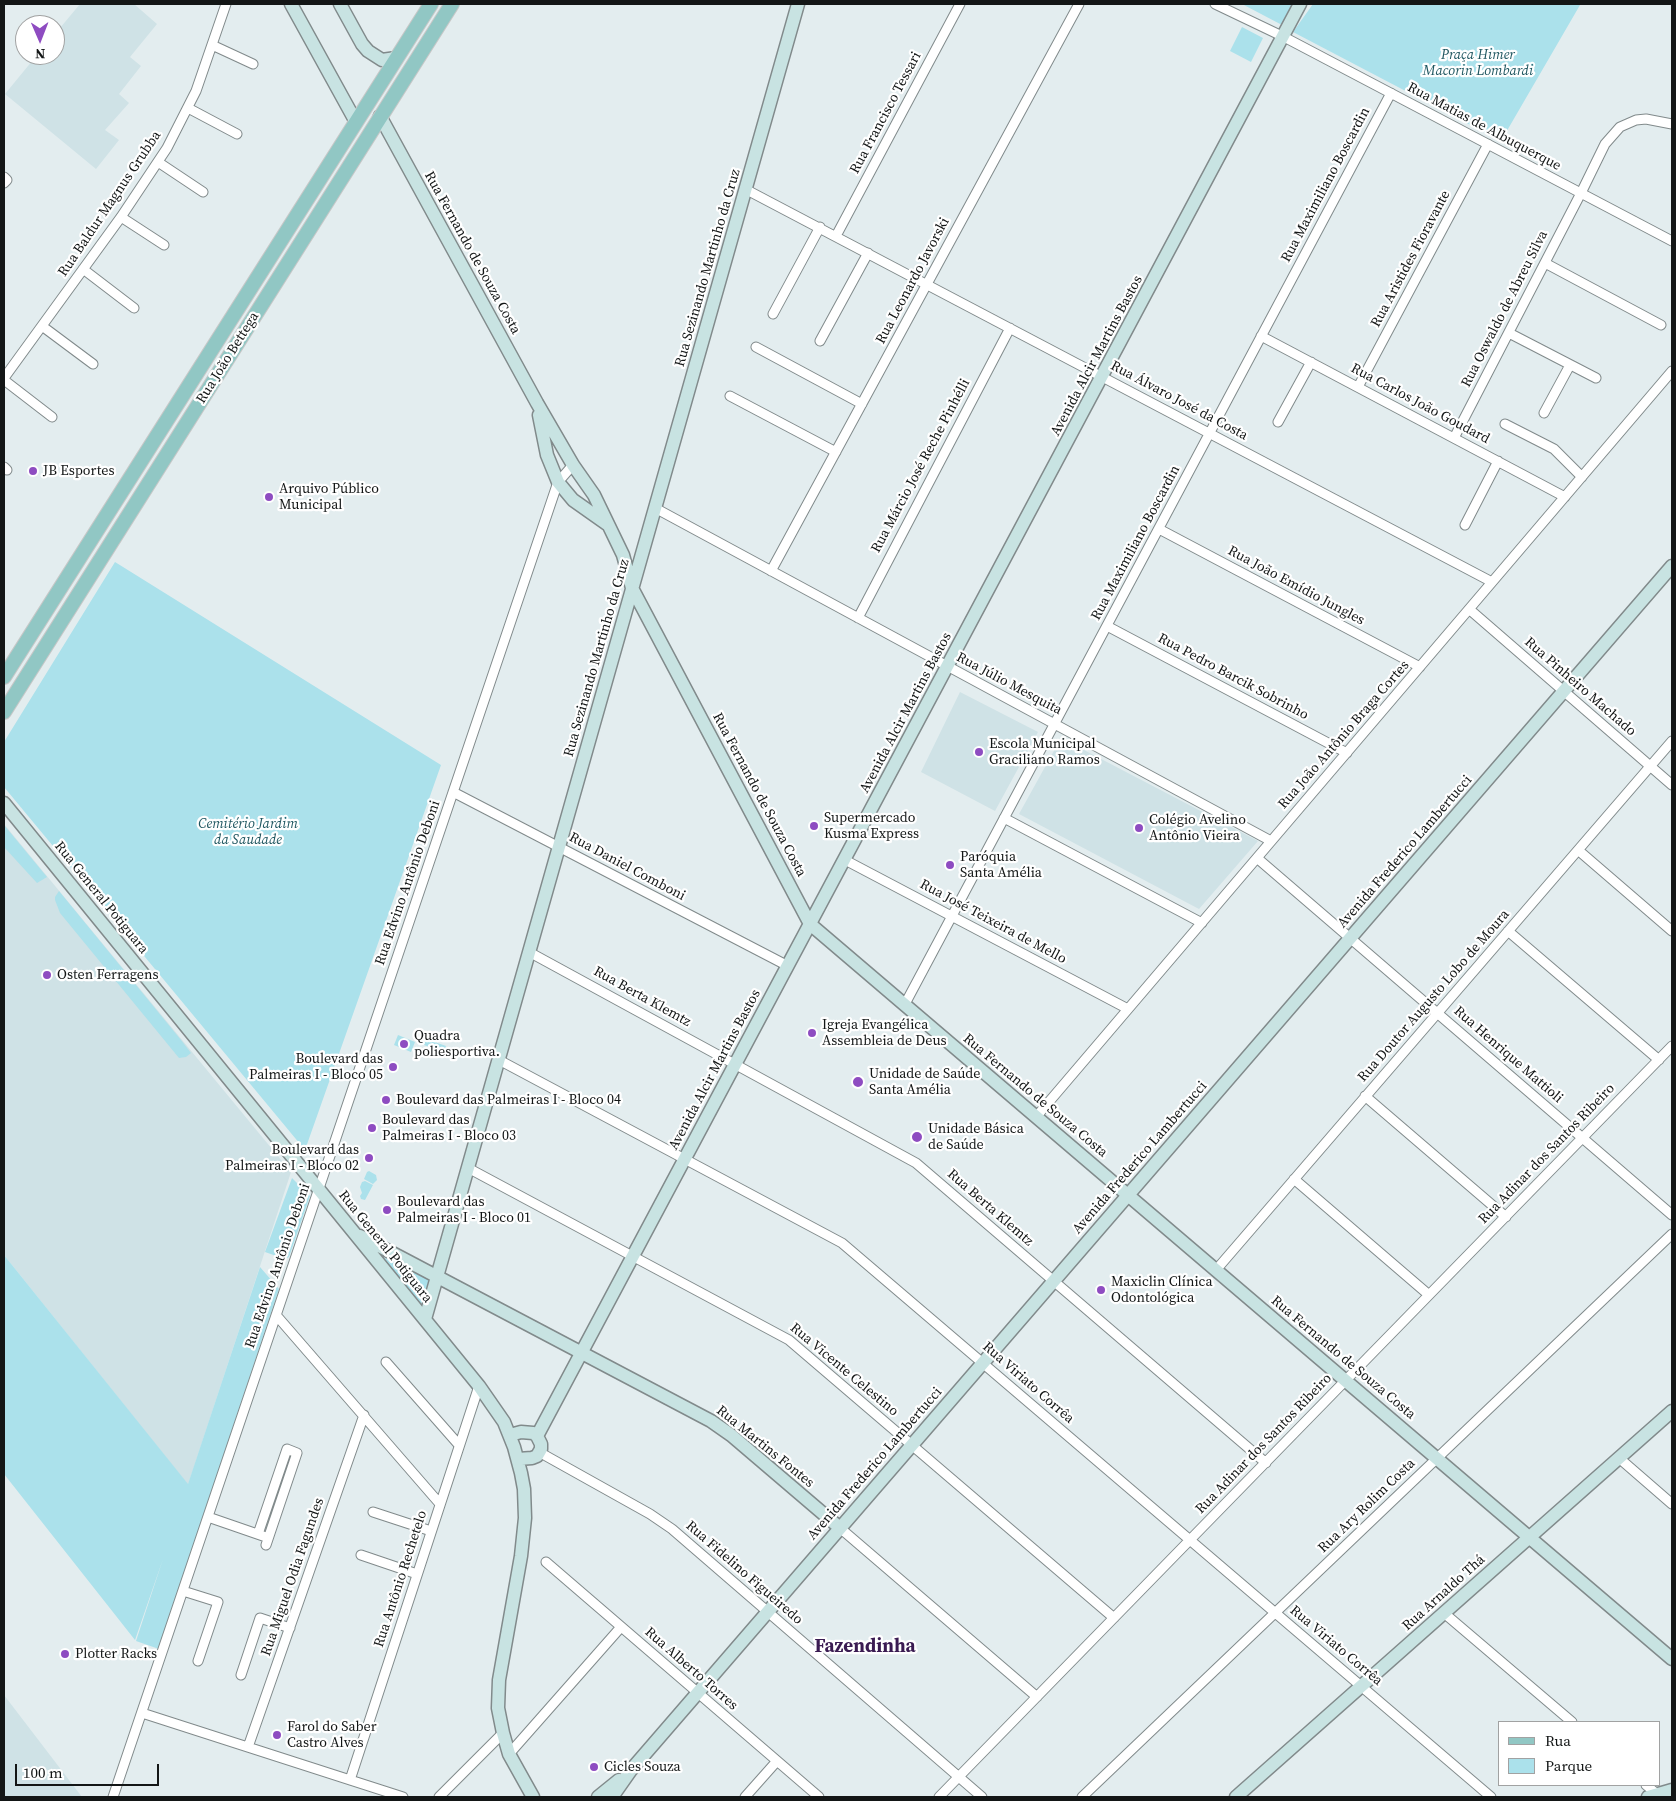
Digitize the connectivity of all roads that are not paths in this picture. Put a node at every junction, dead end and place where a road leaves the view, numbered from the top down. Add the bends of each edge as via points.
1 (226, 4) edge
2 (291, 4) edge
3 (340, 4) edge
4 (431, 4) edge
5 (452, 4) edge
6 (798, 4) edge
7 (960, 4) edge
8 (1079, 4) edge
9 (1216, 4) edge
10 (1300, 4) edge
11 (1284, 37) junction
12 (212, 45) junction
13 (396, 58) junction
14 (253, 64) dead end
15 (1391, 93) junction
16 (188, 108) junction
17 (380, 116) junction
18 (356, 122) junction
19 (1672, 124) edge
20 (237, 134) dead end
21 (1488, 144) junction
22 (336, 152) junction
23 (158, 162) junction
24 (352, 162) junction
25 (4, 176) edge
26 (4, 183) edge
27 (746, 189) junction
28 (203, 192) dead end
29 (1581, 193) junction
30 (121, 217) junction
31 (820, 228) junction
32 (836, 236) junction
33 (1672, 241) edge
34 (164, 244) dead end
35 (868, 253) junction
36 (1545, 263) junction
37 (83, 270) junction
38 (926, 284) junction
39 (134, 308) dead end
40 (773, 314) dead end
41 (1661, 325) dead end
42 (42, 326) junction
43 (1010, 328) junction
44 (1509, 333) junction
45 (1262, 336) junction
46 (820, 341) dead end
47 (756, 347) dead end
48 (1311, 362) junction
49 (93, 364) dead end
50 (1570, 365) junction
51 (1672, 371) edge
52 (1102, 376) junction
53 (1596, 378) dead end
54 (4, 379) edge
55 (1358, 387) junction
56 (730, 396) dead end
57 (537, 403) junction
58 (862, 404) junction
59 (1544, 413) dead end
60 (52, 417) dead end
61 (1278, 422) dead end
62 (1505, 424) dead end
63 (163, 427) junction
64 (1210, 433) junction
65 (178, 436) junction
66 (1454, 438) junction
67 (152, 444) junction
68 (836, 452) junction
69 (167, 454) junction
70 (1498, 461) junction
71 (573, 465) junction
72 (1582, 477) junction
73 (558, 482) junction
74 (1565, 497) junction
75 (655, 508) junction
76 (609, 525) junction
77 (1465, 525) dead end
78 (1159, 529) junction
79 (1672, 566) edge
80 (771, 571) junction
81 (1492, 582) junction
82 (632, 588) junction
83 (1469, 609) junction
84 (858, 618) junction
85 (1107, 626) junction
86 (948, 666) junction
87 (1420, 667) junction
88 (4, 677) edge
89 (1564, 691) junction
90 (4, 712) edge
91 (1054, 724) junction
92 (1672, 740) edge
93 (1346, 753) junction
94 (1650, 766) junction
95 (1672, 785) edge
96 (453, 792) junction
97 (4, 803) edge
98 (1004, 818) junction
99 (1271, 841) junction
100 (559, 847) junction
101 (1578, 850) junction
102 (1257, 858) junction
103 (844, 860) junction
104 (952, 916) junction
105 (1202, 922) junction
106 (810, 924) junction
107 (1508, 930) junction
108 (1672, 931) edge
109 (1350, 938) junction
110 (529, 952) junction
111 (788, 966) junction
112 (905, 1004) junction
113 (1128, 1008) junction
114 (1437, 1013) junction
115 (1672, 1046) edge
116 (499, 1060) junction
117 (1659, 1060) junction
118 (736, 1064) junction
119 (1365, 1096) junction
120 (1036, 1116) junction
121 (1582, 1138) junction
122 (685, 1159) junction
123 (468, 1168) junction
124 (1294, 1179) junction
125 (319, 1189) junction
126 (1128, 1195) junction
127 (1672, 1215) edge
128 (1506, 1217) junction
129 (355, 1234) junction
130 (1672, 1234) edge
131 (633, 1256) junction
132 (1216, 1270) junction
133 (437, 1277) junction
134 (1054, 1281) junction
135 (1429, 1295) junction
136 (276, 1315) junction
137 (425, 1319) junction
138 (582, 1352) junction
139 (386, 1362) dead end
140 (983, 1363) junction
141 (1346, 1380) junction
142 (479, 1386) junction
143 (1672, 1411) edge
144 (364, 1415) junction
145 (510, 1435) junction
146 (537, 1436) junction
147 (460, 1444) junction
148 (912, 1445) junction
149 (539, 1452) junction
150 (1437, 1458) junction
151 (1619, 1458) junction
152 (518, 1459) junction
153 (1266, 1463) junction
154 (440, 1504) junction
155 (1672, 1504) edge
156 (372, 1512) dead end
157 (208, 1518) junction
158 (840, 1528) junction
159 (431, 1531) junction
160 (258, 1534) junction
161 (1530, 1537) junction
162 (1190, 1540) junction
163 (361, 1555) dead end
164 (546, 1562) dead end
165 (417, 1574) junction
166 (183, 1591) junction
167 (768, 1612) junction
168 (1275, 1612) junction
169 (1444, 1613) junction
170 (1114, 1618) junction
171 (621, 1627) junction
172 (290, 1628) junction
173 (1672, 1659) edge
174 (198, 1662) dead end
175 (241, 1675) dead end
176 (1361, 1686) junction
177 (697, 1693) junction
178 (1037, 1697) junction
179 (142, 1713) junction
180 (1571, 1721) edge
181 (502, 1733) junction
182 (248, 1747) junction
183 (509, 1754) junction
184 (777, 1761) junction
185 (631, 1770) junction
186 (959, 1777) junction
187 (350, 1780) junction
188 (525, 1784) junction
189 (1672, 1790) edge
190 (1652, 1796) edge
191 (113, 1797) edge
192 (403, 1797) edge
193 (439, 1797) edge
194 (533, 1797) edge
195 (538, 1797) edge
196 (598, 1797) edge
197 (612, 1797) edge
198 (745, 1797) edge
199 (819, 1797) edge
200 (939, 1797) edge
201 (982, 1797) edge
202 (1082, 1797) edge
203 (1236, 1797) edge
204 (1491, 1797) edge

1 - 12 street, Rua Baldur Magnus Grubba
2 - 18 street
3 - 13 street via 368,51 382,60
4 - 13 main road, Rua João Bettega
5 - 17 main road, Rua João Bettega
6 - 27 street, Rua Sezinando Martinho da Cruz
7 - 32 street, Rua Francisco Tessari
8 - 38 street, Rua Leonardo Javorski
9 - 11 street, Rua Matias de Albuquerque
10 - 11 street, Avenida Alcir Martins Bastos
11 - 15 street, Rua Matias de Albuquerque
11 - 52 street, Avenida Alcir Martins Bastos
12 - 14 street
12 - 16 street, Rua Baldur Magnus Grubba
13 - 18 main road, Rua João Bettega
15 - 21 street, Rua Matias de Albuquerque
15 - 45 street, Rua Maximiliano Boscardin
16 - 20 street
16 - 23 street, Rua Baldur Magnus Grubba
17 - 24 main road, Rua João Bettega
17 - 57 street, Rua Fernando de Souza Costa
18 - 22 main road, Rua João Bettega
19 - 29 street, Rua Oswaldo de Abreu Silva via 1646,119 1620,127 1604,144
21 - 29 street, Rua Matias de Albuquerque
21 - 55 street, Rua Aristides Fioravante
22 - 24 main road
22 - 63 main road, Rua João Bettega
23 - 28 street
23 - 30 street, Rua Baldur Magnus Grubba
24 - 65 main road, Rua João Bettega
25 - 26 street via 7,180
27 - 31 street, Rua Álvaro José da Costa
27 - 75 street, Rua Sezinando Martinho da Cruz
29 - 33 street, Rua Matias de Albuquerque
29 - 36 street, Rua Oswaldo de Abreu Silva
30 - 34 street
30 - 37 street, Rua Baldur Magnus Grubba
31 - 32 street, Rua Álvaro José da Costa
31 - 40 street
32 - 35 street, Rua Álvaro José da Costa
35 - 38 street, Rua Álvaro José da Costa
35 - 46 street
36 - 41 street
36 - 44 street, Rua Oswaldo de Abreu Silva
37 - 39 street
37 - 42 street, Rua Baldur Magnus Grubba
38 - 43 street, Rua Álvaro José da Costa
38 - 58 street, Rua Leonardo Javorski
42 - 49 street
42 - 54 street, Rua Baldur Magnus Grubba
43 - 52 street, Rua Álvaro José da Costa
43 - 84 street, Rua Márcio José Reche Pinhélli
44 - 50 street
44 - 66 street, Rua Oswaldo de Abreu Silva
45 - 48 street, Rua Carlos João Goudard
45 - 64 street, Rua Maximiliano Boscardin
47 - 58 street
48 - 55 street, Rua Carlos João Goudard
48 - 61 street
50 - 53 street
50 - 59 street
51 - 72 street, Rua João Antônio Braga Cortes
52 - 64 street, Rua Álvaro José da Costa
52 - 86 street, Avenida Alcir Martins Bastos
54 - 60 street
55 - 66 street, Rua Carlos João Goudard
56 - 68 street
57 - 71 street, Rua Fernando de Souza Costa
57 - 73 street, Rua Fernando de Souza Costa via 547,455
58 - 68 street, Rua Leonardo Javorski
62 - 72 street via 1554,450
63 - 65 main road
63 - 67 main road, Rua João Bettega
64 - 78 street, Rua Maximiliano Boscardin
64 - 81 street, Rua Álvaro José da Costa
65 - 69 main road, Rua João Bettega
66 - 70 street, Rua Carlos João Goudard
67 - 69 main road
67 - 88 main road, Rua João Bettega
68 - 80 street, Rua Leonardo Javorski
69 - 90 main road, Rua João Bettega
70 - 74 street, Rua Carlos João Goudard
70 - 77 street
71 - 73 street, Rua Edvino Antônio Deboni
71 - 76 street, Rua Fernando de Souza Costa via 594,495
72 - 74 street, Rua João Antônio Braga Cortes
73 - 76 street, Rua Fernando de Souza Costa via 573,500
73 - 96 street, Rua Edvino Antônio Deboni
74 - 81 street, Rua João Antônio Braga Cortes
75 - 80 street, Rua Júlio Mesquita
75 - 82 street, Rua Sezinando Martinho da Cruz
76 - 82 street, Rua Fernando de Souza Costa via 624,555
78 - 85 street, Rua Maximiliano Boscardin
78 - 87 street, Rua João Emídio Jungles
79 - 89 street, Avenida Frederico Lambertucci
80 - 84 street, Rua Júlio Mesquita
81 - 83 street, Rua João Antônio Braga Cortes
82 - 100 street, Rua Sezinando Martinho da Cruz
82 - 106 street, Rua Fernando de Souza Costa
83 - 87 street, Rua João Antônio Braga Cortes
83 - 89 street, Rua Pinheiro Machado
84 - 86 street, Rua Júlio Mesquita
85 - 91 street, Rua Maximiliano Boscardin
85 - 93 street, Rua Pedro Barcik Sobrinho
86 - 91 street, Rua Júlio Mesquita
86 - 103 street, Avenida Alcir Martins Bastos
87 - 93 street, Rua João Antônio Braga Cortes
89 - 94 street, Rua Pinheiro Machado
89 - 109 street, Avenida Frederico Lambertucci
91 - 98 street, Rua Maximiliano Boscardin
91 - 99 street, Rua Júlio Mesquita
92 - 94 street, Rua Doutor Augusto Lobo de Moura
93 - 99 street, Rua João Antônio Braga Cortes
94 - 95 street, Rua Pinheiro Machado
94 - 101 street, Rua Doutor Augusto Lobo de Moura
96 - 100 street, Rua Daniel Comboni
96 - 125 street, Rua Edvino Antônio Deboni
97 - 125 street, Rua General Potiguara
98 - 104 street, Rua Maximiliano Boscardin
98 - 105 street
99 - 102 street, Rua João Antônio Braga Cortes
100 - 110 street, Rua Sezinando Martinho da Cruz
100 - 111 street, Rua Daniel Comboni
101 - 107 street, Rua Doutor Augusto Lobo de Moura
101 - 108 street
102 - 105 street, Rua João Antônio Braga Cortes
102 - 109 street, Rua Henrique Mattioli
103 - 104 street, Rua José Teixeira de Mello
103 - 106 street, Avenida Alcir Martins Bastos
104 - 112 street, Rua Maximiliano Boscardin
104 - 113 street, Rua José Teixeira de Mello
105 - 113 street, Rua João Antônio Braga Cortes
106 - 111 street, Avenida Alcir Martins Bastos
106 - 112 street, Rua Fernando de Souza Costa
107 - 114 street, Rua Doutor Augusto Lobo de Moura
107 - 117 street
109 - 114 street, Rua Henrique Mattioli
109 - 126 street, Avenida Frederico Lambertucci
110 - 116 street, Rua Sezinando Martinho da Cruz
110 - 118 street, Rua Berta Klemtz
111 - 118 street, Avenida Alcir Martins Bastos
112 - 120 street, Rua Fernando de Souza Costa
113 - 120 street, Rua João Antônio Braga Cortes
114 - 119 street, Rua Doutor Augusto Lobo de Moura
114 - 121 street, Rua Henrique Mattioli
115 - 117 street, Rua Adinar dos Santos Ribeiro
116 - 122 street, Rua Viriato Corrêa
116 - 123 street, Rua Sezinando Martinho da Cruz
117 - 121 street, Rua Adinar dos Santos Ribeiro
118 - 122 street, Avenida Alcir Martins Bastos
118 - 134 street, Rua Berta Klemtz via 916,1163
119 - 124 street, Rua Doutor Augusto Lobo de Moura
119 - 128 street
120 - 126 street, Rua Fernando de Souza Costa
121 - 127 street, Rua Henrique Mattioli
121 - 128 street, Rua Adinar dos Santos Ribeiro
122 - 131 street, Avenida Alcir Martins Bastos
122 - 140 street, Rua Viriato Corrêa via 842,1243
123 - 131 street, Rua Vicente Celestino
123 - 133 street, Rua Sezinando Martinho da Cruz
124 - 132 street, Rua Doutor Augusto Lobo de Moura
124 - 135 street
125 - 129 street, Rua General Potiguara
125 - 136 street, Rua Edvino Antônio Deboni
126 - 132 street, Rua Fernando de Souza Costa
126 - 134 street, Avenida Frederico Lambertucci
128 - 135 street, Rua Adinar dos Santos Ribeiro
129 - 133 street, Rua Martins Fontes
129 - 137 street, Rua General Potiguara
130 - 150 street, Rua Ary Rolim Costa
131 - 138 street, Avenida Alcir Martins Bastos
131 - 148 street, Rua Vicente Celestino via 784,1337
132 - 141 street, Rua Fernando de Souza Costa
133 - 137 street, Rua Sezinando Martinho da Cruz
133 - 138 street, Rua Martins Fontes
134 - 140 street, Avenida Frederico Lambertucci
134 - 153 street, Rua Berta Klemtz
135 - 141 street, Rua Adinar dos Santos Ribeiro
136 - 144 street
136 - 157 street, Rua Edvino Antônio Deboni
137 - 142 street, Rua General Potiguara
138 - 146 street, Avenida Alcir Martins Bastos
138 - 158 street, Rua Martins Fontes via 712,1421
139 - 147 street
140 - 148 street, Avenida Frederico Lambertucci
140 - 162 street, Rua Viriato Corrêa
141 - 150 street, Rua Fernando de Souza Costa
141 - 153 street, Rua Adinar dos Santos Ribeiro
142 - 145 street, Rua General Potiguara
142 - 147 street, Rua Antônio Rechetelo
143 - 151 street, Rua Arnaldo Thá
144 - 154 street
144 - 172 street, Rua Miguel Odia Fagundes
145 - 146 street via 528,1432
145 - 152 street, Rua General Potiguara
146 - 149 street via 541,1444
147 - 154 street, Rua Antônio Rechetelo
148 - 158 street, Avenida Frederico Lambertucci
148 - 170 street, Rua Vicente Celestino
149 - 152 street via 532,1458
149 - 167 street, Rua Fidelino Figueiredo via 658,1518
150 - 161 street, Rua Fernando de Souza Costa
150 - 168 street, Rua Ary Rolim Costa
151 - 155 street
151 - 161 street, Rua Arnaldo Thá
152 - 181 street, Rua General Potiguara via 524,1489 525,1532 499,1680 498,1708
153 - 162 street, Rua Adinar dos Santos Ribeiro
154 - 159 street, Rua Antônio Rechetelo
156 - 159 street
157 - 160 street
157 - 166 street, Rua Edvino Antônio Deboni
158 - 167 street, Avenida Frederico Lambertucci
158 - 178 street, Rua Martins Fontes
159 - 165 street, Rua Antônio Rechetelo
160 - 160 street via 287,1449 297,1453 267,1541
161 - 169 street, Rua Arnaldo Thá
161 - 173 street, Rua Fernando de Souza Costa
162 - 168 street, Rua Viriato Corrêa
162 - 170 street, Rua Adinar dos Santos Ribeiro
163 - 165 street
164 - 171 street, Rua Alberto Torres
165 - 187 street, Rua Antônio Rechetelo
166 - 174 street via 218,1602
166 - 179 street, Rua Edvino Antônio Deboni
167 - 177 street, Avenida Frederico Lambertucci
167 - 186 street, Rua Fidelino Figueiredo
168 - 176 street, Rua Viriato Corrêa
168 - 202 street, Rua Ary Rolim Costa
169 - 176 street, Rua Arnaldo Thá
169 - 180 street
170 - 178 street, Rua Adinar dos Santos Ribeiro
171 - 177 street, Rua Alberto Torres
171 - 183 street
172 - 175 street via 260,1618
172 - 182 street, Rua Miguel Odia Fagundes
176 - 203 street, Rua Arnaldo Thá
176 - 204 street, Rua Viriato Corrêa
177 - 184 street, Rua Alberto Torres
177 - 185 street, Avenida Frederico Lambertucci
178 - 186 street, Rua Adinar dos Santos Ribeiro
179 - 182 street
179 - 191 street, Rua Edvino Antônio Deboni
181 - 183 street, Rua General Potiguara
181 - 193 street
182 - 187 street
183 - 188 street, Rua General Potiguara
184 - 198 street
184 - 199 street, Rua Alberto Torres
185 - 196 street, Avenida Frederico Lambertucci
185 - 197 street, Avenida Frederico Lambertucci
186 - 200 street, Rua Adinar dos Santos Ribeiro
186 - 201 street, Rua Fidelino Figueiredo
187 - 192 street
188 - 194 street, Rua General Potiguara
188 - 195 street, Rua General Potiguara
189 - 190 street

